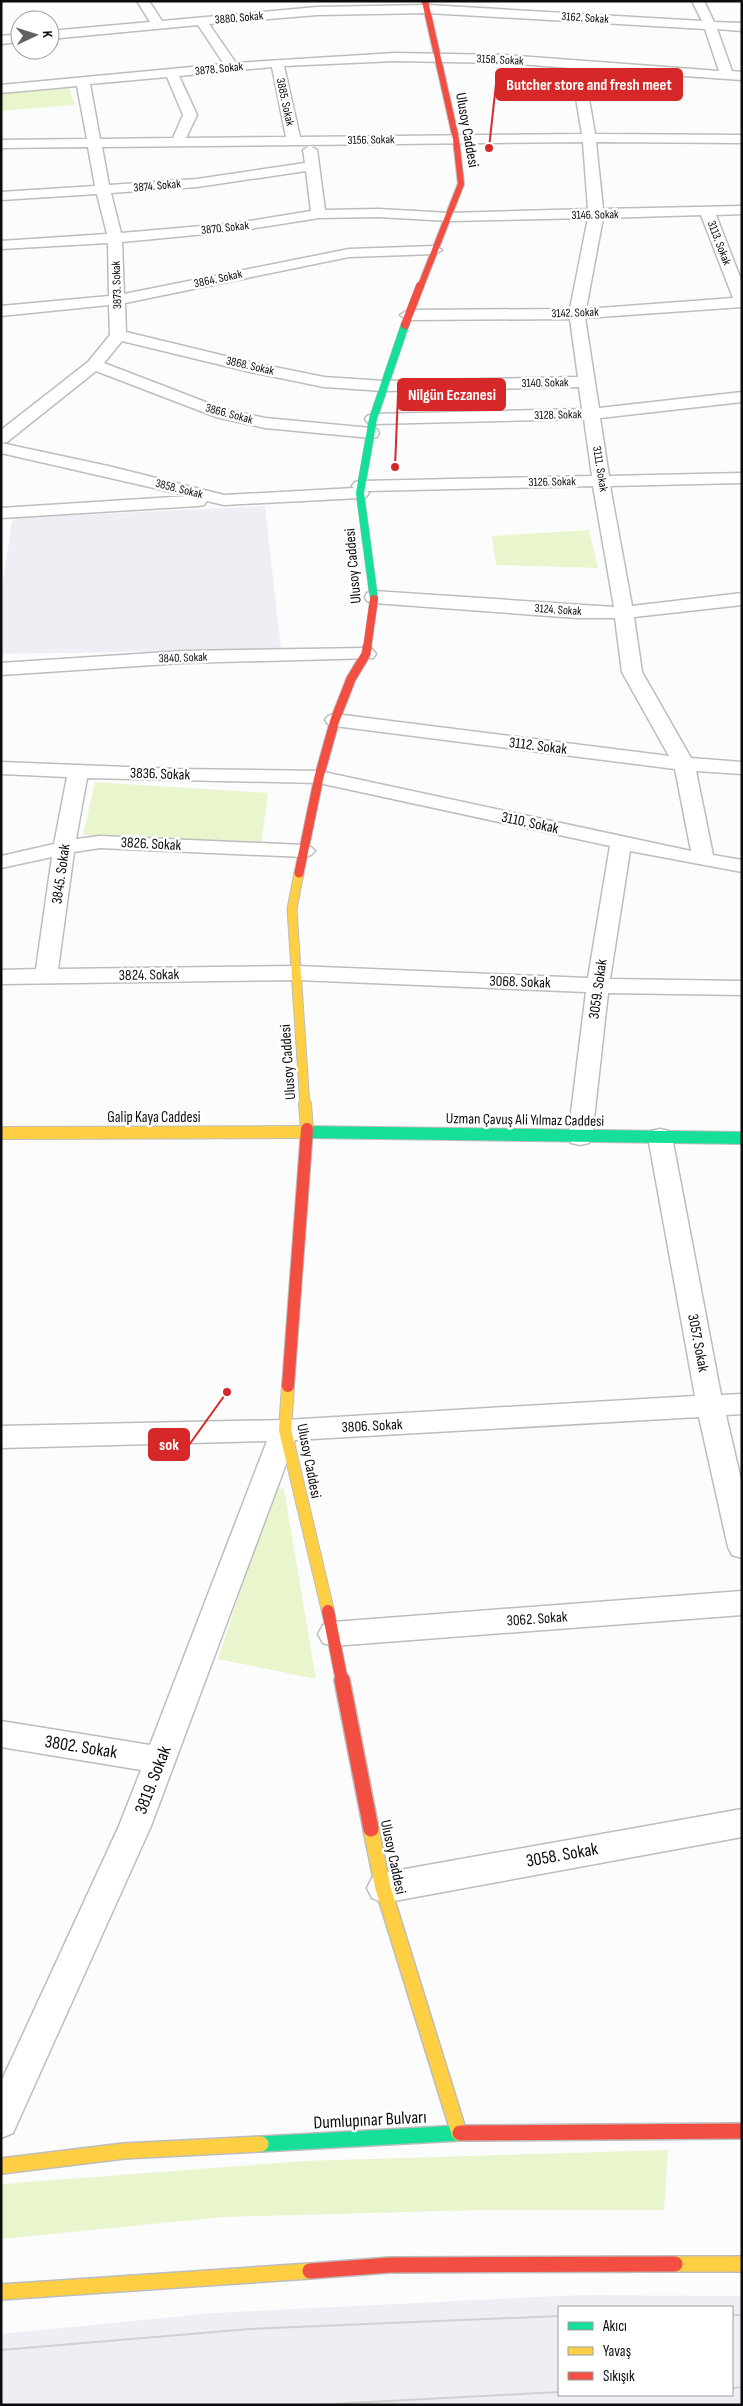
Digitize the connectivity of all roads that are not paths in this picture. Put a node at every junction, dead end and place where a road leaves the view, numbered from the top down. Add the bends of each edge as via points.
1 (144, 1) edge
2 (698, 1) edge
3 (426, 5) edge
4 (314, 6) edge
5 (201, 21) junction
6 (158, 25) junction
7 (710, 26) junction
8 (742, 27) edge
9 (60, 34) edge
10 (438, 56) junction
11 (277, 63) junction
12 (577, 65) junction
13 (232, 67) junction
14 (1, 72) edge
15 (172, 74) junction
16 (727, 75) junction
17 (742, 76) edge
18 (83, 81) junction
19 (6, 89) edge
20 (589, 138) junction
21 (456, 139) junction
22 (178, 141) junction
23 (294, 141) junction
24 (309, 141) junction
25 (94, 142) junction
26 (739, 143) edge
27 (1, 144) edge
28 (312, 166) junction
29 (103, 190) junction
30 (1, 196) edge
31 (742, 210) edge
32 (707, 211) junction
33 (318, 214) junction
34 (596, 215) junction
35 (449, 217) junction
36 (115, 238) junction
37 (1, 245) edge
38 (435, 250) junction
39 (726, 261) junction
40 (742, 261) edge
41 (117, 300) junction
42 (742, 302) edge
43 (1, 311) edge
44 (577, 314) junction
45 (408, 315) junction
46 (118, 335) junction
47 (94, 366) junction
48 (587, 382) junction
49 (384, 386) junction
50 (742, 397) edge
51 (591, 414) junction
52 (372, 426) junction
53 (1, 438) edge
54 (1, 448) edge
55 (742, 478) edge
56 (601, 481) junction
57 (361, 490) junction
58 (224, 500) junction
59 (1, 512) edge
60 (374, 597) junction
61 (742, 599) edge
62 (624, 612) junction
63 (366, 654) junction
64 (1, 669) edge
65 (335, 720) junction
66 (684, 764) junction
67 (1, 768) edge
68 (742, 768) edge
69 (78, 771) junction
70 (319, 777) junction
71 (621, 842) junction
72 (66, 847) junction
73 (304, 851) junction
74 (703, 860) junction
75 (1, 862) edge
76 (742, 866) edge
77 (297, 973) junction
78 (1, 977) edge
79 (46, 977) junction
80 (598, 985) junction
81 (742, 988) edge
82 (307, 1132) junction
83 (1, 1133) edge
84 (580, 1137) junction
85 (660, 1137) junction
86 (742, 1138) edge
87 (742, 1404) edge
88 (710, 1406) junction
89 (285, 1430) junction
90 (1, 1437) edge
91 (742, 1547) edge
92 (742, 1603) edge
93 (333, 1634) junction
94 (1, 1734) edge
95 (161, 1760) junction
96 (742, 1823) edge
97 (383, 1888) junction
98 (1, 2121) edge
99 (742, 2132) edge
100 (459, 2133) junction
101 (1, 2166) edge
102 (742, 2264) edge
103 (1, 2292) edge

1 - 6 street
2 - 7 street
3 - 4 street, 3880. Sokak
3 - 7 street, 3162. Sokak
3 - 10 main road, Ulusoy Caddesi
4 - 5 street, 3880. Sokak
5 - 6 street, 3880. Sokak
5 - 13 street
6 - 9 street, 3880. Sokak
7 - 8 street, 3162. Sokak
7 - 16 street
10 - 11 street, 3878. Sokak
10 - 12 street, 3158. Sokak
10 - 21 main road, Ulusoy Caddesi
11 - 13 street, 3878. Sokak
11 - 23 street, 3885. Sokak
12 - 16 street, 3158. Sokak
12 - 20 street, 3111. Sokak
13 - 15 street, 3878. Sokak
14 - 19 street
15 - 18 street, 3878. Sokak
15 - 22 street via 190,115
16 - 17 street, 3158. Sokak
18 - 19 street, 3878. Sokak
18 - 25 street, 3873. Sokak
20 - 21 street, 3156. Sokak
20 - 26 street, 3156. Sokak
20 - 34 street, 3111. Sokak
21 - 24 street, 3156. Sokak
21 - 35 main road, Ulusoy Caddesi via 461,184
22 - 23 street, 3156. Sokak
22 - 25 street, 3156. Sokak
23 - 24 street, 3156. Sokak
24 - 28 street, 3885. Sokak
25 - 27 street, 3156. Sokak
25 - 29 street, 3873. Sokak
28 - 29 street, 3874. Sokak via 197,183
28 - 33 street, 3885. Sokak
29 - 30 street, 3874. Sokak
29 - 36 street, 3873. Sokak
31 - 32 street, 3146. Sokak
32 - 34 street, 3146. Sokak
32 - 39 street, 3113. Sokak
33 - 35 street, 3870. Sokak
33 - 36 street, 3870. Sokak via 237,227
34 - 35 street, 3146. Sokak
34 - 44 street, 3111. Sokak
35 - 38 main road, Ulusoy Caddesi
36 - 37 street, 3870. Sokak
36 - 41 street, 3873. Sokak
38 - 41 street, 3864. Sokak via 381,251 312,259
38 - 45 main road, Ulusoy Caddesi
39 - 40 street
39 - 42 street, 3113. Sokak
41 - 43 street, 3864. Sokak
41 - 46 street, 3873. Sokak
42 - 44 street, 3142. Sokak
44 - 45 street, 3142. Sokak
44 - 48 street, 3111. Sokak
45 - 49 main road, Ulusoy Caddesi
46 - 47 street
46 - 49 street, 3868. Sokak via 324,382
47 - 52 street, 3866. Sokak via 216,412 265,423
47 - 53 street
48 - 49 street, 3140. Sokak
48 - 51 street, 3111. Sokak
49 - 52 main road, Ulusoy Caddesi
50 - 51 street, 3128. Sokak
51 - 52 street, 3128. Sokak
51 - 56 street, 3111. Sokak
52 - 57 main road, Ulusoy Caddesi
54 - 58 street, 3858. Sokak
55 - 56 street, 3126. Sokak
56 - 57 street, 3126. Sokak
56 - 62 street, 3111. Sokak
57 - 58 street, 3858. Sokak
57 - 60 main road, Ulusoy Caddesi
58 - 59 street
60 - 62 street, 3124. Sokak via 577,612
60 - 63 main road, Ulusoy Caddesi
61 - 62 street, 3124. Sokak
62 - 66 street, 3111. Sokak via 632,672
63 - 64 street, 3840. Sokak via 183,657
63 - 65 main road, Ulusoy Caddesi via 351,679
65 - 66 street, 3112. Sokak
65 - 70 main road, Ulusoy Caddesi
66 - 68 street, 3112. Sokak
66 - 74 street, 3111. Sokak
67 - 69 street, 3836. Sokak
69 - 70 street, 3836. Sokak
69 - 72 street, 3845. Sokak
70 - 71 street, 3110. Sokak
70 - 73 main road, Ulusoy Caddesi
71 - 74 street, 3110. Sokak
71 - 80 street, 3059. Sokak
72 - 73 street, 3826. Sokak via 116,842
72 - 75 street, 3826. Sokak
72 - 79 street, 3845. Sokak
73 - 77 main road, Ulusoy Caddesi via 292,909
74 - 76 street, 3110. Sokak
77 - 79 street, 3824. Sokak
77 - 80 street, 3068. Sokak
77 - 82 main road, Ulusoy Caddesi
78 - 79 street, 3824. Sokak
80 - 81 street, 3068. Sokak
80 - 84 street, 3059. Sokak
82 - 83 main road, Galip Kaya Caddesi
82 - 84 main road, Uzman Çavuş Ali Yılmaz Caddesi
82 - 89 main road, Ulusoy Caddesi
84 - 85 main road, Uzman Çavuş Ali Yılmaz Caddesi
85 - 86 main road, Uzman Çavuş Ali Yılmaz Caddesi
85 - 88 street, 3057. Sokak
87 - 88 street, 3806. Sokak
88 - 89 street, 3806. Sokak
88 - 91 street, 3057. Sokak
89 - 90 street, 3806. Sokak
89 - 93 main road, Ulusoy Caddesi
89 - 95 street, 3819. Sokak
92 - 93 street, 3062. Sokak
93 - 97 main road, Ulusoy Caddesi
94 - 95 street, 3802. Sokak
95 - 98 street, 3819. Sokak via 135,1826
96 - 97 street, 3058. Sokak
97 - 100 main road, Ulusoy Caddesi
99 - 100 main road, Dumlupınar Bulvarı
100 - 101 main road, Dumlupınar Bulvarı via 124,2151
102 - 103 main road via 390,2265

